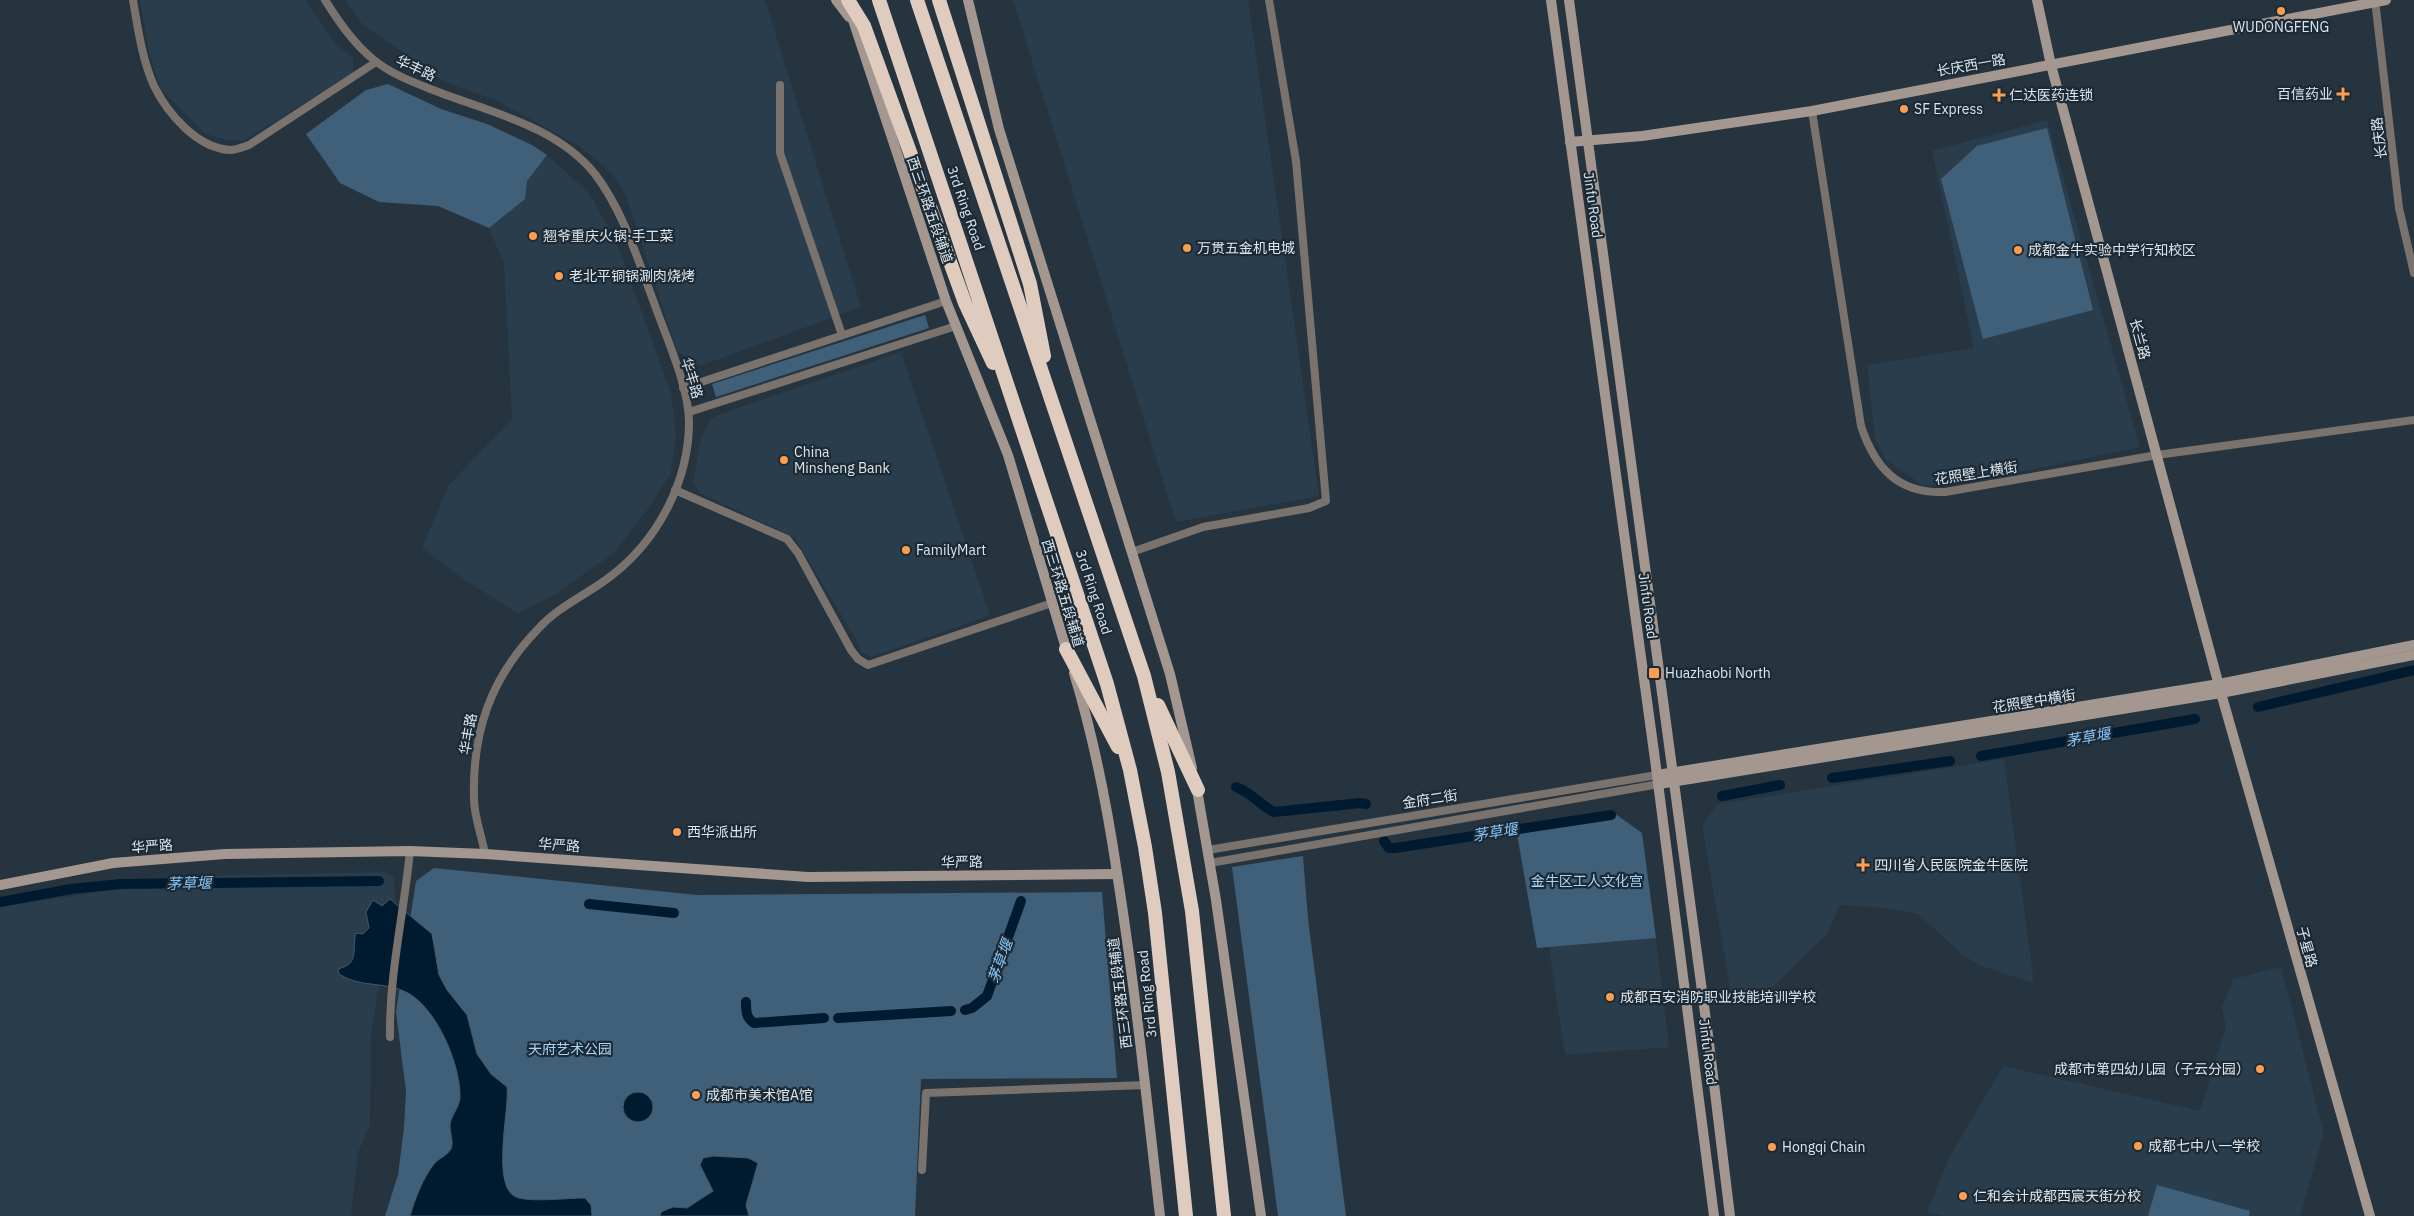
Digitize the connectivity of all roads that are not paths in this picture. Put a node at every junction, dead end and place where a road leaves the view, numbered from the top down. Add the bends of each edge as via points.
1 (133, 0) edge
2 (325, 0) edge
3 (836, 0) edge
4 (847, 0) edge
5 (879, 0) edge
6 (918, 0) edge
7 (968, 0) edge
8 (1270, 0) edge
9 (1551, 0) edge
10 (1569, 0) edge
11 (2037, 0) edge
12 (939, 1) edge
13 (2379, 1) edge
14 (853, 21) junction
15 (376, 62) junction
16 (2051, 64) junction
17 (780, 85) dead end
18 (1812, 111) junction
19 (1588, 140) junction
20 (1570, 142) junction
21 (2414, 273) edge
22 (946, 300) junction
23 (956, 326) junction
24 (842, 335) junction
25 (683, 388) junction
26 (689, 412) junction
27 (1057, 417) junction
28 (2414, 420) edge
29 (1021, 424) junction
30 (2157, 455) junction
31 (675, 490) junction
32 (1132, 552) junction
33 (1052, 603) junction
34 (2414, 645) edge
35 (1066, 649) junction
36 (2414, 654) edge
37 (1144, 676) junction
38 (2220, 689) junction
39 (1130, 770) junction
40 (1673, 777) junction
41 (1658, 779) junction
42 (1198, 790) junction
43 (1208, 850) junction
44 (410, 851) junction
45 (485, 854) junction
46 (1210, 862) junction
47 (1117, 874) junction
48 (0, 885) edge
49 (390, 1037) dead end
50 (1145, 1085) junction
51 (922, 1170) dead end
52 (1222, 1197) junction
53 (1160, 1216) edge
54 (1186, 1216) edge
55 (1224, 1216) edge
56 (1229, 1216) edge
57 (1261, 1216) edge
58 (1714, 1216) edge
59 (1730, 1216) edge
60 (2370, 1216) edge

1 - 15 street via 142,48 154,86 172,115 212,147 232,150 249,145
2 - 15 street, 华丰路 via 355,42
3 - 14 street
4 - 14 street, 西三环路五段辅道
4 - 29 highway via 864,26 965,303
5 - 29 highway, 3rd Ring Road
6 - 27 highway, 3rd Ring Road
7 - 32 street via 999,129
8 - 32 street via 1296,161 1326,501 1309,508 1204,527
9 - 20 street, Jinfu Road
10 - 19 street, Jinfu Road
11 - 16 street, 长兰路
12 - 27 highway via 1030,284
13 - 16 street, 长庆西一路
13 - 21 street, 长庆路 via 2399,208
14 - 22 street, 西三环路五段辅道
15 - 25 street, 华丰路 via 402,77 527,125 562,145 593,172 615,205 636,252
16 - 18 street, 长庆西一路
16 - 30 street, 长兰路
17 - 24 street via 780,153
18 - 19 street, 长庆西一路 via 1642,136
18 - 30 street, 花照壁上横街 via 1862,426 1867,444 1884,471 1899,482 1929,493
19 - 20 street, 长庆西一路
19 - 40 street, Jinfu Road
20 - 41 street, Jinfu Road
22 - 23 street, 西三环路五段辅道
22 - 24 street
23 - 26 street
23 - 33 street, 西三环路五段辅道 via 1008,455
24 - 25 street
25 - 26 street, 华丰路
26 - 31 street, 华丰路 via 683,473
27 - 37 highway, 3rd Ring Road
28 - 30 street, 花照壁上横街
29 - 39 highway, 3rd Ring Road via 1107,684
30 - 38 street, 长兰路
31 - 33 street via 787,539 798,553 851,650 868,665
31 - 45 street, 华丰路 via 643,545 612,575 540,626 508,663 486,706 476,750 474,802
32 - 42 street via 1170,674
33 - 35 street, 西三环路五段辅道
34 - 38 street, 花照壁中横街
35 - 39 highway
35 - 47 street, 西三环路五段辅道 via 1088,720 1110,823
36 - 38 street, 花照壁中横街
37 - 42 highway
37 - 52 highway, 3rd Ring Road via 1168,772 1192,911
38 - 40 street, 花照壁中横街 via 1952,729
38 - 60 street, 子星路
39 - 54 highway, 3rd Ring Road via 1155,912
40 - 41 street, 花照壁中横街
40 - 59 street, Jinfu Road
41 - 43 street, 金府二街
41 - 46 street, 金府二街
41 - 58 street, Jinfu Road
42 - 43 street
43 - 46 street
44 - 45 street, 华严路
44 - 48 street, 华严路 via 225,854 114,863
44 - 49 street via 392,975
45 - 47 street, 华严路 via 808,877
46 - 57 street
47 - 50 street, 西三环路五段辅道
50 - 51 street via 926,1093
50 - 53 street, 西三环路五段辅道
52 - 55 highway, 3rd Ring Road
52 - 56 highway

